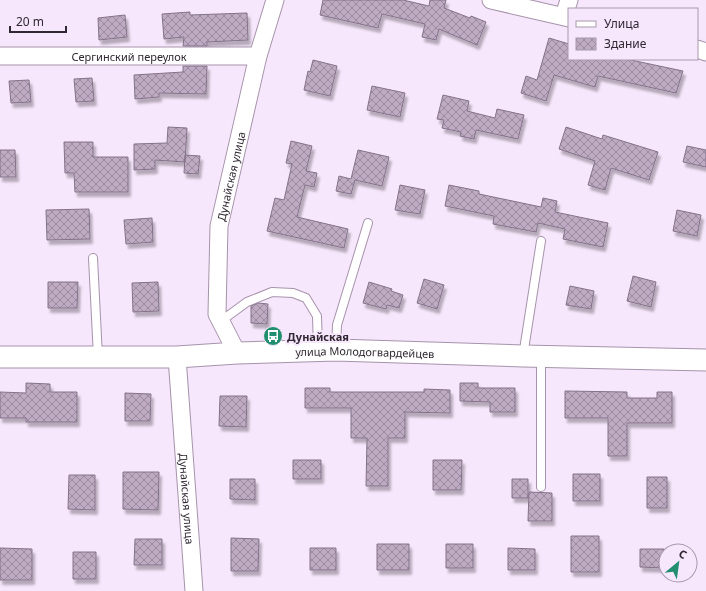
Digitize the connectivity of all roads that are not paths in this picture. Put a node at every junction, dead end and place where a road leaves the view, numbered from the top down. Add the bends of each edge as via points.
1 (275, 0) edge
2 (491, 0) edge
3 (568, 0) edge
4 (567, 17) edge
5 (0, 56) edge
6 (258, 56) junction
7 (368, 223) dead end
8 (541, 241) dead end
9 (93, 258) dead end
10 (221, 321) junction
11 (327, 350) junction
12 (237, 353) junction
13 (532, 356) junction
14 (0, 357) edge
15 (98, 357) junction
16 (177, 357) junction
17 (706, 360) edge
18 (542, 488) dead end
19 (194, 591) edge

1 - 6 street, Дунайская улица
2 - 4 street
3 - 4 street
5 - 6 street, Сергинский переулок
6 - 10 street, Дунайская улица via 219,226 218,314
7 - 11 lane
8 - 13 lane
9 - 15 lane
10 - 11 lane via 247,302 272,292 293,293 306,298 317,316
10 - 12 street, Дунайская улица
11 - 12 street, улица Молодогвардейцев
11 - 13 street, улица Молодогвардейцев
12 - 16 street, улица Молодогвардейцев
13 - 17 street, улица Молодогвардейцев
13 - 18 lane
14 - 15 street, улица Молодогвардейцев
15 - 16 street, улица Молодогвардейцев
16 - 19 street, Дунайская улица

